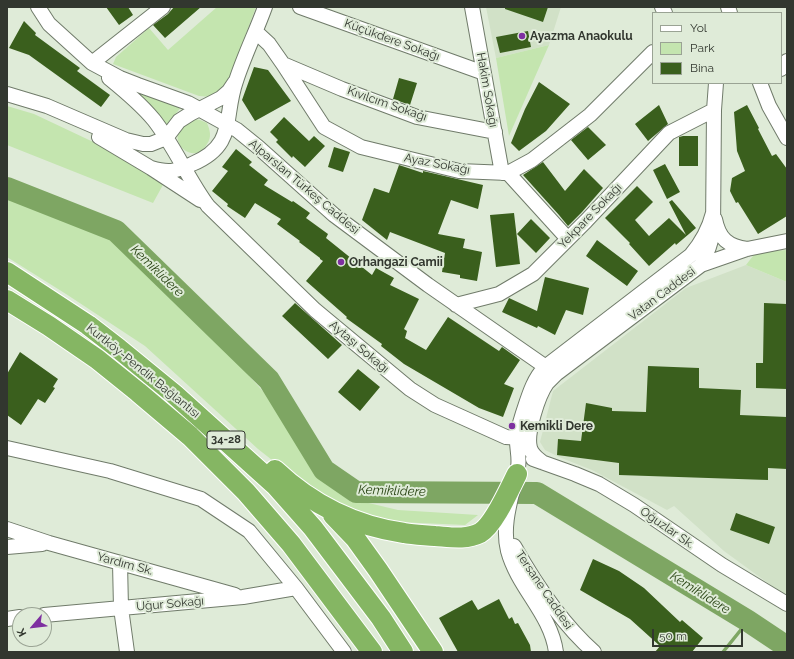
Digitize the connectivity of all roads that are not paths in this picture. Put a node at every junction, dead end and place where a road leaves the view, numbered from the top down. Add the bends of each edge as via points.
1 (38, 7) edge
2 (163, 7) edge
3 (265, 7) edge
4 (300, 7) edge
5 (472, 7) edge
6 (146, 12) edge
7 (256, 32) junction
8 (652, 53) edge
9 (92, 63) junction
10 (283, 64) junction
11 (484, 73) junction
12 (235, 82) junction
13 (716, 84) edge
14 (765, 86) edge
15 (7, 94) edge
16 (47, 106) junction
17 (199, 109) junction
18 (714, 110) junction
19 (228, 125) junction
20 (495, 132) junction
21 (166, 138) junction
22 (787, 138) edge
23 (151, 168) junction
24 (184, 168) junction
25 (505, 173) junction
26 (208, 206) junction
27 (713, 213) junction
28 (568, 239) junction
29 (787, 241) edge
30 (747, 249) junction
31 (700, 265) junction
32 (7, 272) edge
33 (7, 300) edge
34 (456, 305) junction
35 (119, 349) junction
36 (550, 370) junction
37 (532, 423) junction
38 (512, 437) junction
39 (7, 448) edge
40 (542, 462) junction
41 (518, 469) junction
42 (318, 502) junction
43 (500, 520) junction
44 (7, 529) edge
45 (49, 543) junction
46 (7, 547) edge
47 (120, 563) junction
48 (296, 588) junction
49 (243, 597) junction
50 (787, 604) edge
51 (121, 608) junction
52 (52, 614) edge
53 (127, 652) edge
54 (344, 652) edge
55 (372, 652) edge
56 (403, 652) edge
57 (433, 652) edge
58 (556, 652) edge
59 (594, 652) edge

1 - 9 street via 49,24
2 - 6 street
3 - 7 street
4 - 11 street, Küçükdere Sokağı
5 - 11 street, Hakim Sokağı
6 - 9 street
7 - 10 street, Ayaz Sokağı via 269,44
7 - 12 street
8 - 25 street via 590,115 532,160
9 - 17 street via 120,78
9 - 21 street via 143,108
10 - 20 street, Kıvılcım Sokağı via 417,116
10 - 25 street, Ayaz Sokağı via 324,127 361,147 459,171
11 - 20 street, Hakim Sokağı
12 - 17 street via 221,98
12 - 19 street
13 - 18 street, Vatan Caddesi
14 - 22 street via 775,120
15 - 16 street
16 - 21 street via 126,140 151,144
16 - 23 street
17 - 19 street
17 - 21 street via 179,121
18 - 27 street, Vatan Caddesi
18 - 28 street, Yekpare Sokağı via 669,133
19 - 24 street via 219,146 210,155
19 - 34 street, Alparslan Türkeş Caddesi via 258,147 334,215
20 - 25 street, Hakim Sokağı
21 - 24 street
23 - 24 street via 168,172
23 - 26 street
24 - 26 street
25 - 28 street
26 - 38 street, Aytaşı Sokağı via 314,310 410,389 435,405
27 - 30 street via 716,227 726,241 735,247
27 - 31 street, Vatan Caddesi via 711,243
27 - 36 street via 710,226 688,258
28 - 34 street, Yekpare Sokağı via 533,274 499,294
29 - 30 street
30 - 31 street
31 - 36 street, Vatan Caddesi
32 - 35 highway, Kurtköy-Pendik Bağlantısı / 34-28 via 88,325
33 - 55 highway, Kurtköy-Pendik Bağlantısı / 34-28 via 97,359 190,436 246,492 291,544
34 - 36 street, Alparslan Türkeş Caddesi
35 - 42 highway via 176,384 205,406 298,490
35 - 56 highway, Kurtköy-Pendik Bağlantısı / 34-28 via 174,394 275,485 313,528 381,618
36 - 37 street, Vatan Caddesi
36 - 38 street via 533,383
37 - 38 street via 527,432
37 - 40 street, Vatan Caddesi via 530,449
38 - 41 street
39 - 48 street via 110,471 201,499 249,531
40 - 41 street, Oğuzlar Sk. via 528,458 523,460
40 - 50 street, Oğuzlar Sk. via 599,484
41 - 43 highway
42 - 43 highway via 357,522 405,534 468,537
42 - 57 highway via 337,518 354,538
43 - 58 street via 508,551 517,572 552,632
43 - 59 street, Tersane Caddesi via 562,620
44 - 45 street, Yardım Sk.
45 - 46 street
45 - 47 street, Yardım Sk.
47 - 49 street, Yardım Sk.
47 - 51 street
48 - 49 street, Uğur Sokağı
48 - 54 street
49 - 51 street, Uğur Sokağı
51 - 52 street, Uğur Sokağı
51 - 53 street

